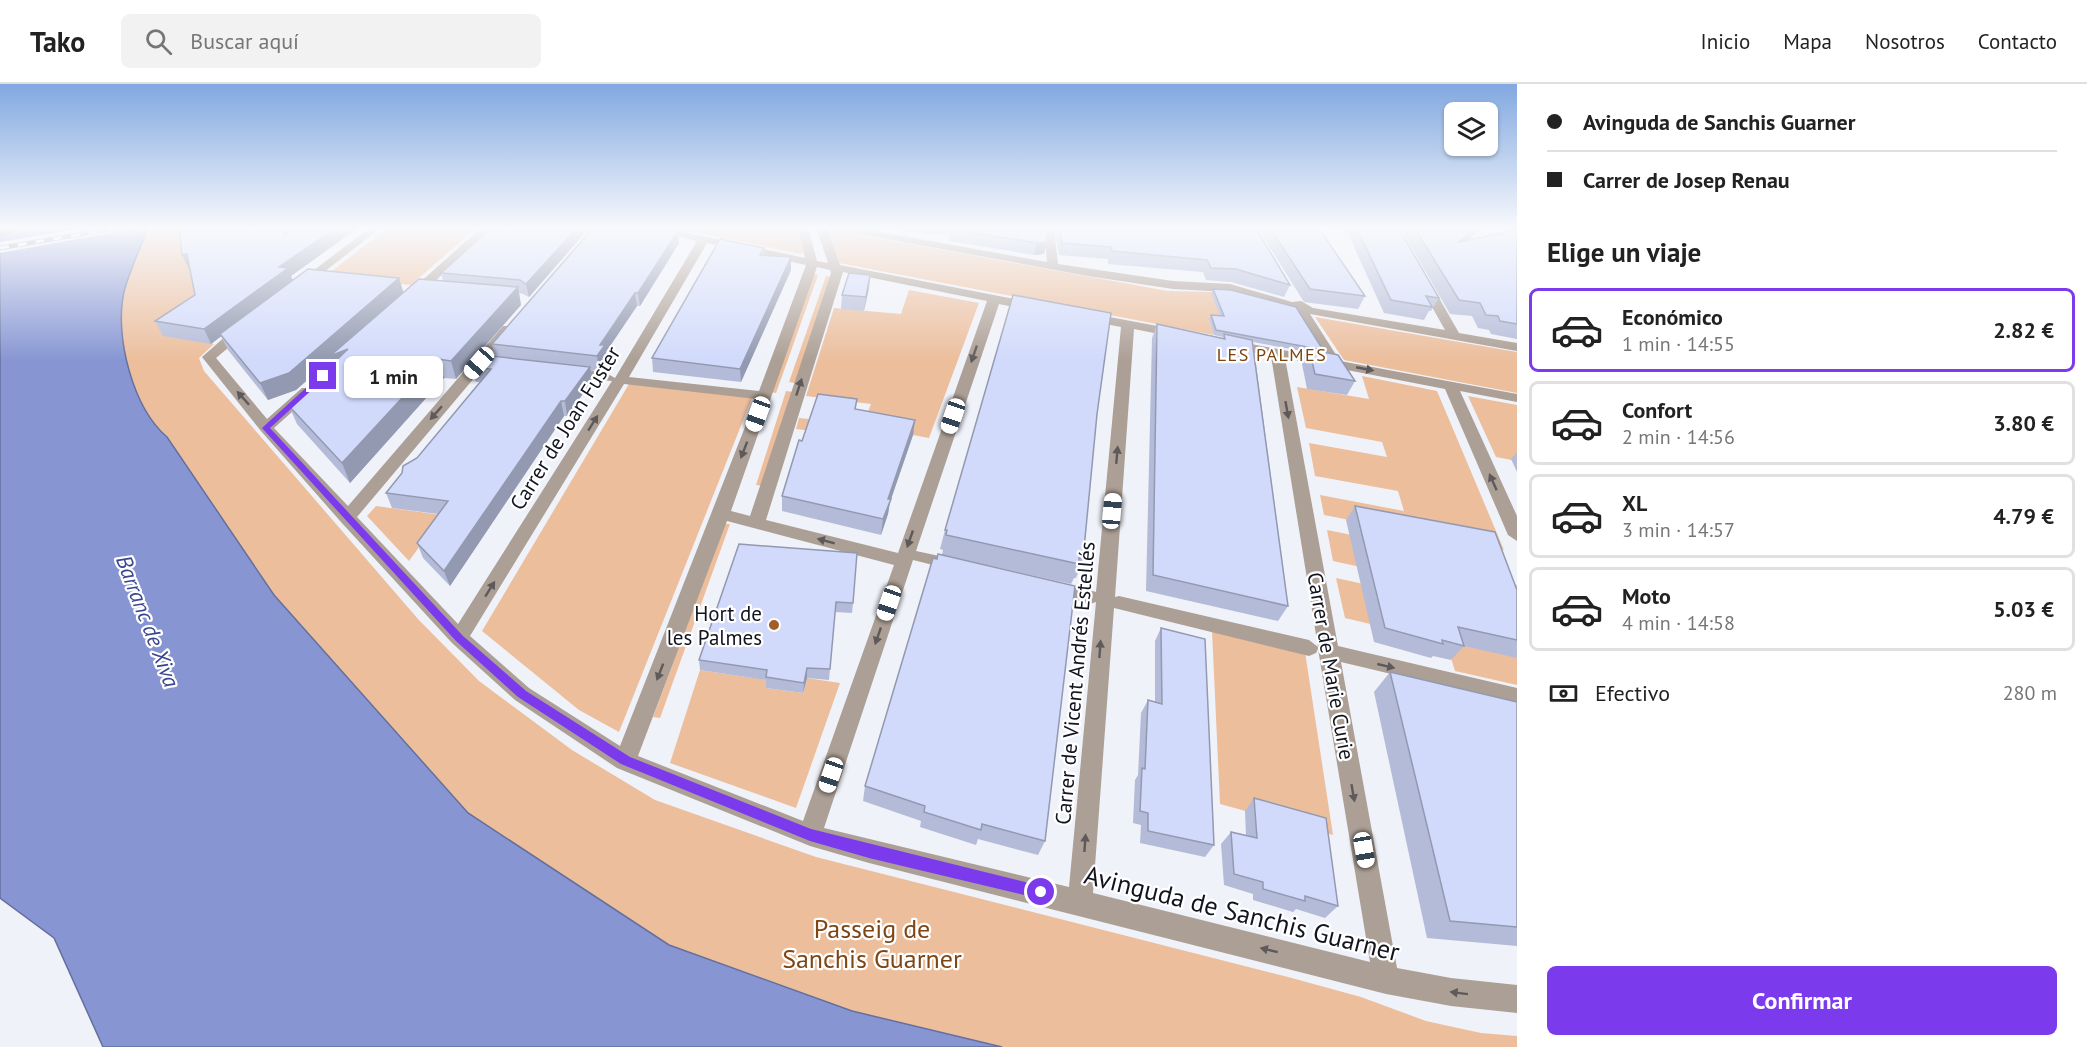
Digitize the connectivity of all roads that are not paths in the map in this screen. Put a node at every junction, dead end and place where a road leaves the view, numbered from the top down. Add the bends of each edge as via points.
1 (317, 272) edge
2 (438, 272) edge
3 (684, 272) edge
4 (809, 272) edge
5 (836, 272) edge
6 (857, 272) edge
7 (1088, 272) edge
8 (1418, 272) edge
9 (293, 290) edge
10 (1288, 290) edge
11 (994, 299) junction
12 (404, 303) edge
13 (1299, 307) junction
14 (1050, 310) edge
15 (1072, 314) edge
16 (517, 319) edge
17 (250, 323) edge
18 (1128, 325) junction
19 (1454, 336) junction
20 (1195, 338) edge
21 (1219, 342) edge
22 (1517, 347) edge
23 (1277, 353) junction
24 (1335, 363) junction
25 (549, 371) edge
26 (608, 378) dead end
27 (629, 381) dead end
28 (314, 384) edge
29 (1449, 385) junction
30 (758, 394) dead end
31 (1517, 398) edge
32 (266, 428) junction
33 (721, 514) junction
34 (347, 518) junction
35 (756, 523) junction
36 (1517, 535) edge
37 (911, 558) junction
38 (976, 570) edge
39 (1033, 583) edge
40 (1090, 597) dead end
41 (1119, 603) dead end
42 (459, 638) junction
43 (1319, 650) junction
44 (1517, 696) edge
45 (626, 760) junction
46 (810, 835) junction
47 (1080, 902) junction
48 (1386, 980) junction
49 (1517, 999) edge

1 - 9 street
2 - 12 street
42 -> 3 street, Carrer de Joan Fuster
4 -> 33 street
35 -> 5 street
6 - 11 street
7 - 13 street via 1154,283 1230,288
8 - 19 street
10 - 13 street
11 - 14 street
11 -> 37 street
13 - 19 street
13 - 24 street
15 - 18 street
16 -> 34 street
32 -> 17 street, Avinguda de Sanchis Guarner via 212,364 210,355
18 - 20 street
47 -> 18 street, Carrer de Vicent Andrés Estellés
19 - 22 street
21 - 23 street
23 - 24 street
23 -> 43 street, Carrer de Marie Curie
24 -> 29 street
25 - 26 street
27 - 30 street
28 - 32 street
29 - 31 street
36 -> 29 street
32 - 34 street, Avinguda de Sanchis Guarner
33 - 35 street
33 -> 45 street
34 - 42 street, Avinguda de Sanchis Guarner
37 -> 35 street
37 - 38 street
37 -> 46 street
39 - 40 street
41 - 43 street
42 - 45 street, Avinguda de Sanchis Guarner via 522,694
43 -> 44 street
43 -> 48 street, Carrer de Marie Curie
45 - 46 street, Avinguda de Sanchis Guarner
46 - 47 street, Avinguda de Sanchis Guarner
48 -> 47 street, Avinguda de Sanchis Guarner
49 -> 48 street, Avinguda de Sanchis Guarner

